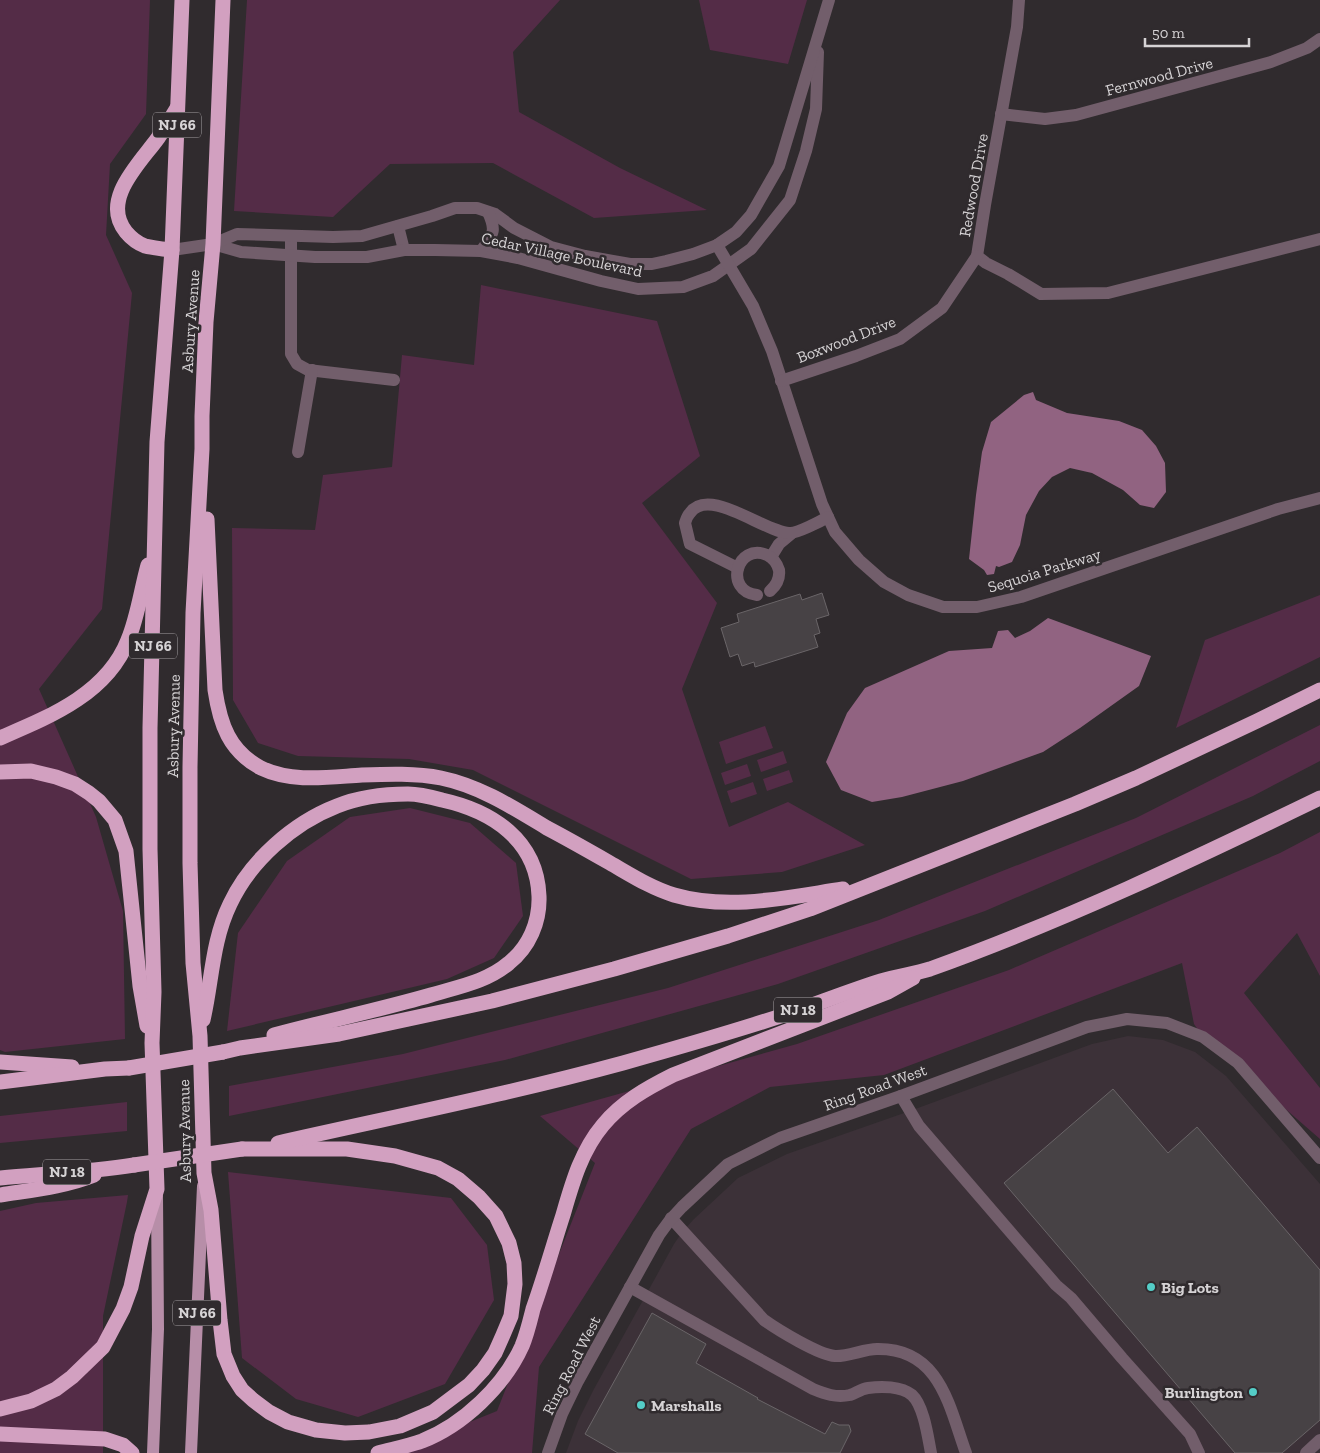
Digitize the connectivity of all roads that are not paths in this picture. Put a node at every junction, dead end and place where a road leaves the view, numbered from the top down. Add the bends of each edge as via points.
1 (182, 0) edge
2 (223, 0) edge
3 (829, 0) edge
4 (1019, 0) edge
5 (819, 32) junction
6 (1320, 39) edge
7 (178, 107) junction
8 (1001, 114) junction
9 (488, 212) junction
10 (398, 226) junction
11 (292, 236) junction
12 (1320, 239) edge
13 (213, 244) junction
14 (717, 244) junction
15 (172, 250) junction
16 (404, 250) junction
17 (481, 251) junction
18 (292, 255) junction
19 (977, 256) junction
20 (730, 264) junction
21 (312, 370) junction
22 (394, 380) dead end
23 (781, 380) junction
24 (202, 449) junction
25 (298, 452) dead end
26 (1320, 498) edge
27 (828, 518) junction
28 (790, 534) junction
29 (155, 538) junction
30 (770, 557) junction
31 (738, 568) junction
32 (770, 591) dead end
33 (757, 595) dead end
34 (1320, 690) edge
35 (0, 738) edge
36 (0, 772) edge
37 (1320, 798) edge
38 (867, 886) junction
39 (926, 970) junction
40 (200, 1036) junction
41 (152, 1043) junction
42 (246, 1047) junction
43 (0, 1062) edge
44 (105, 1069) junction
45 (0, 1082) edge
46 (901, 1096) junction
47 (247, 1149) junction
48 (1320, 1158) edge
49 (109, 1169) junction
50 (204, 1174) junction
51 (0, 1178) edge
52 (157, 1189) junction
53 (0, 1194) edge
54 (672, 1218) junction
55 (630, 1288) junction
56 (0, 1409) edge
57 (0, 1434) edge
58 (1320, 1440) edge
59 (132, 1453) edge
60 (153, 1453) edge
61 (191, 1453) edge
62 (378, 1453) edge
63 (548, 1453) edge
64 (931, 1453) edge
65 (966, 1453) edge
66 (1199, 1453) edge
67 (1306, 1453) edge

1 - 7 highway, Asbury Avenue / NJ 66
2 - 13 highway, Asbury Avenue / NJ 66
3 - 5 street, Cedar Village Boulevard
4 - 8 street, Redwood Drive
5 - 14 street, Cedar Village Boulevard via 779,166 751,215 736,232
5 - 20 street, Cedar Village Boulevard via 816,109 790,200 751,249
6 - 8 street, Fernwood Drive via 1307,48 1271,62 1076,115 1044,119
7 - 15 highway, Asbury Avenue / NJ 66
7 - 15 highway via 127,180 118,198 117,210 122,227 131,238 146,246
8 - 19 street, Redwood Drive
9 - 10 street, Cedar Village Boulevard via 477,208 455,208
9 - 14 street, Cedar Village Boulevard via 551,247 630,264 666,261
9 - 17 street via 494,226 492,236
10 - 11 street, Cedar Village Boulevard via 362,236
10 - 16 street
11 - 13 street, Cedar Village Boulevard via 238,234
11 - 18 street
12 - 19 street, Redwood Drive via 1108,293 1041,294
13 - 15 street, Cedar Village Boulevard
13 - 18 street, Cedar Village Boulevard via 241,252
13 - 24 highway, Asbury Avenue / NJ 66 via 206,322
14 - 20 street, Sequoia Parkway
15 - 29 highway, Asbury Avenue / NJ 66 via 158,442
16 - 17 street, Cedar Village Boulevard
16 - 18 street, Cedar Village Boulevard via 367,257
17 - 20 street, Cedar Village Boulevard via 638,288 683,287 713,276
18 - 21 street via 291,354 297,364
19 - 23 street, Boxwood Drive via 942,308 900,339
20 - 23 street, Sequoia Parkway via 753,306
21 - 22 street
21 - 25 street
23 - 27 street, Sequoia Parkway
24 - 38 highway via 218,710 232,744 250,761 300,778 399,775 442,778 459,783 495,798 645,883 690,898 745,902
24 - 40 highway, Asbury Avenue / NJ 66 via 190,739 190,863
26 - 27 street, Sequoia Parkway via 1278,509 1021,597 977,607 943,607 908,596 884,582 859,560 835,532
27 - 28 street
28 - 30 street
28 - 31 street via 716,504 701,505 690,512 684,523 690,544
29 - 35 highway via 142,596 119,659 81,698
29 - 41 highway, Asbury Avenue / NJ 66 via 150,735
30 - 31 street via 758,552 751,554
30 - 32 street via 776,562 779,575 778,582
31 - 33 street via 742,588
34 - 38 highway via 1084,801
36 - 41 highway via 31,771 75,784 99,801 115,820 126,851 140,986
37 - 39 highway, NJ 18 via 1125,890
38 - 42 highway via 728,936 605,972 411,1019 339,1034
39 - 47 highway, NJ 18 via 622,1063 513,1091
39 - 62 highway via 888,992 673,1075 631,1098 617,1110 583,1155 522,1346 504,1376 473,1410 454,1424 422,1440
40 - 42 highway via 215,948 230,904 252,868 272,846 308,820 338,805 373,797 409,794 448,801 474,810 500,824 520,842 536,871 540,904 534,930 508,964 473,983 266,1037
40 - 50 highway, Asbury Avenue / NJ 66
41 - 52 highway, Asbury Avenue / NJ 66
42 - 44 highway, bridge via 129,1068
43 - 44 highway
44 - 45 highway
46 - 48 street, Ring Road West via 1087,1027 1127,1019 1167,1023 1204,1036 1238,1063
46 - 54 street, Ring Road West via 780,1138 728,1164
46 - 66 street via 919,1126 1190,1434
47 - 49 highway, NJ 18, bridge
47 - 50 highway via 348,1149 395,1156 438,1168 480,1197 496,1216 509,1243 515,1284 511,1316 503,1336 495,1353 469,1386 427,1415 400,1426 369,1432 316,1430 282,1419 253,1400 233,1376 224,1354 211,1210
49 - 51 highway, NJ 18
49 - 53 highway via 82,1180
50 - 61 main road, Asbury Avenue / NJ 66
52 - 56 highway via 131,1287 103,1347 56,1389 32,1401
52 - 60 main road, Asbury Avenue / NJ 66 via 158,1329
54 - 55 street, Ring Road West
54 - 65 street via 764,1320 776,1329 833,1356 886,1349 920,1360 944,1393
55 - 63 street, Ring Road West via 562,1414
55 - 64 street via 813,1389 832,1396 883,1387 899,1389 913,1396 922,1410
57 - 59 highway via 105,1439 117,1442
58 - 67 street

